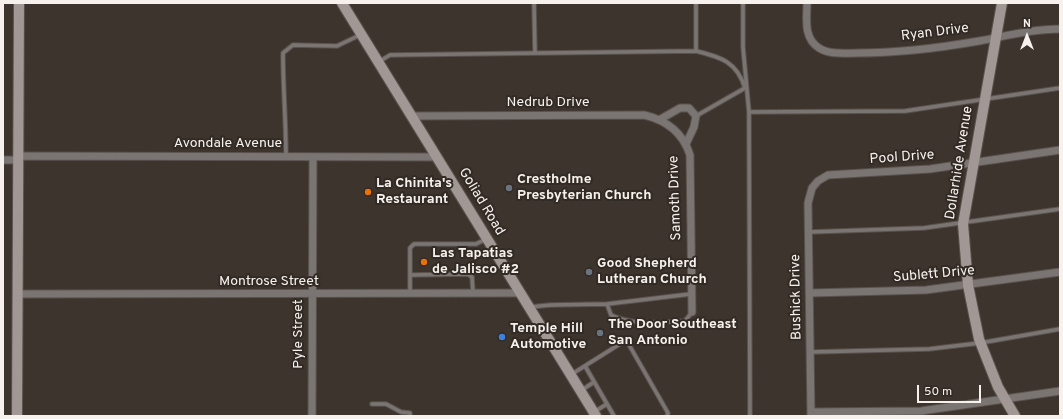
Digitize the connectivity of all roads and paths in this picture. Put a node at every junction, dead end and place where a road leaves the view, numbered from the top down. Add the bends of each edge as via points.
1 (20, 3) edge
2 (342, 3) edge
3 (534, 3) edge
4 (696, 3) edge
5 (743, 3) edge
6 (807, 3) edge
7 (1002, 3) edge
8 (1060, 29) edge
9 (362, 34) junction
10 (997, 36) junction
11 (696, 51) junction
12 (535, 53) junction
13 (379, 62) junction
14 (745, 88) junction
15 (1060, 88) edge
16 (985, 100) junction
17 (749, 112) junction
18 (412, 116) junction
19 (696, 116) junction
20 (660, 120) junction
21 (678, 134) joint
22 (686, 144) junction
23 (1060, 150) edge
24 (286, 157) junction
25 (313, 157) junction
26 (437, 157) junction
27 (18, 158) junction
28 (3, 160) edge
29 (974, 163) junction
30 (818, 181) joint
31 (1060, 208) edge
32 (964, 224) junction
33 (809, 232) junction
34 (487, 239) junction
35 (1060, 272) edge
36 (410, 275) junction
37 (968, 285) junction
38 (18, 294) junction
39 (410, 294) junction
40 (473, 294) junction
41 (521, 294) junction
42 (691, 294) junction
43 (810, 294) junction
44 (312, 295) junction
45 (607, 304) junction
46 (529, 308) junction
47 (692, 312) joint
48 (1060, 329) edge
49 (980, 343) junction
50 (811, 352) junction
51 (585, 366) junction
52 (570, 374) junction
53 (594, 382) junction
54 (580, 391) junction
55 (1060, 391) edge
56 (1006, 400) junction
57 (372, 404) dead end
58 (607, 404) junction
59 (595, 414) edge
60 (811, 414) edge
61 (17, 416) edge
62 (312, 416) edge
63 (410, 416) edge
64 (614, 416) edge
65 (667, 416) edge
66 (750, 416) edge
67 (1015, 416) edge

1 - 27 street
2 - 9 street, Goliad Road
3 - 12 lane
4 - 11 lane
5 - 14 lane
6 - 10 street, Ryan Drive via 808,33 815,45 834,53 871,53 941,47
7 - 10 street, Dollarhide Avenue
8 - 10 street, Ryan Drive via 1029,30
9 - 13 street, Goliad Road
9 - 24 lane via 337,46 293,44 283,53
10 - 16 street, Dollarhide Avenue
11 - 12 lane
11 - 14 lane via 717,56 730,63 741,75
12 - 13 lane via 390,55
13 - 18 street, Goliad Road
14 - 17 lane
14 - 19 lane
15 - 16 lane
16 - 17 lane via 905,111
16 - 29 street, Dollarhide Avenue
17 - 66 lane
18 - 20 street, Nedrub Drive via 644,115
18 - 26 street, Goliad Road
19 - 20 street via 689,108 680,108
19 - 22 street
20 - 21 street, Nedrub Drive
21 - 22 street, Samoth Drive
22 - 42 street, Samoth Drive via 690,155
23 - 29 street, Pool Drive
24 - 25 street, Avondale Avenue
24 - 27 street, Avondale Avenue
25 - 26 street, Avondale Avenue
25 - 44 street, Pyle Street
26 - 34 street, Goliad Road
27 - 28 street, Avondale Avenue
27 - 38 street
29 - 30 street, Pool Drive via 869,174 838,173
29 - 32 street, Dollarhide Avenue
30 - 33 street, Bushick Drive via 810,194
31 - 32 lane
32 - 33 lane via 893,230
32 - 37 street, Dollarhide Avenue
33 - 43 street, Bushick Drive
34 - 36 lane via 476,244 414,244 410,248
34 - 41 street, Goliad Road
35 - 37 street, Sublett Drive
36 - 39 lane
36 - 40 lane via 468,274 472,277
37 - 43 street, Sublett Drive via 926,290
37 - 49 street, Dollarhide Avenue
38 - 44 street, Montrose Street
38 - 61 street
39 - 40 street, Montrose Street
39 - 44 street, Montrose Street
40 - 41 street, Montrose Street
41 - 46 street, Goliad Road
42 - 45 lane
42 - 47 street, Samoth Drive
43 - 50 street, Bushick Drive
44 - 62 street, Pyle Street
45 - 46 lane
45 - 47 lane via 611,316 620,320 685,321
46 - 52 street, Goliad Road
48 - 49 lane
49 - 50 lane via 929,349
49 - 56 street, Dollarhide Avenue
50 - 60 street, Bushick Drive
51 - 52 lane
51 - 53 lane
51 - 65 lane via 623,342 628,342 668,413
52 - 54 street, Goliad Road
53 - 54 lane
53 - 58 lane
54 - 59 street, Goliad Road
55 - 56 street
56 - 60 street via 921,411
56 - 67 street, Dollarhide Avenue
57 - 63 lane via 386,404 401,412 410,413
58 - 59 lane
58 - 64 lane

